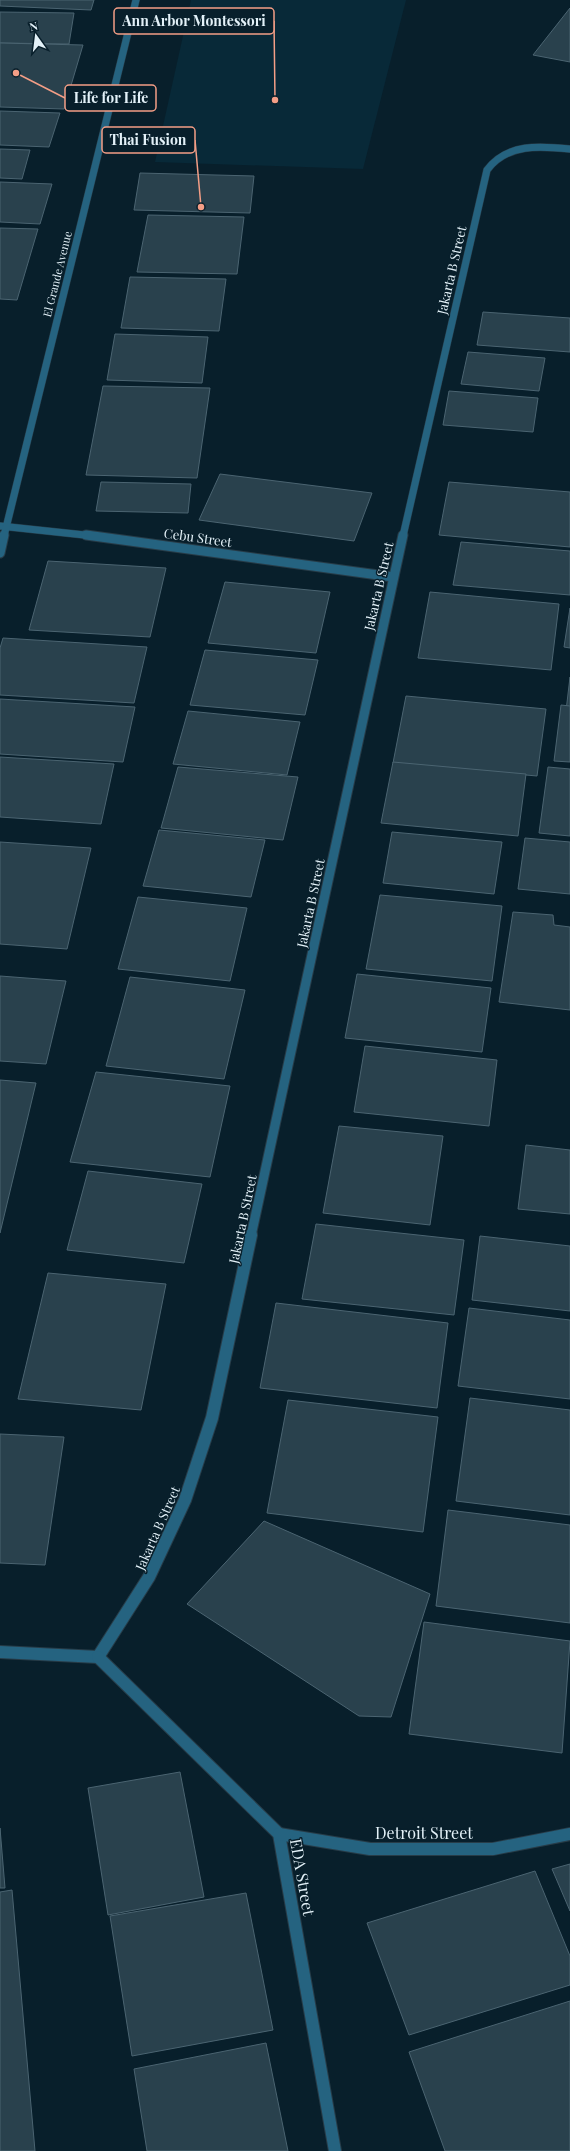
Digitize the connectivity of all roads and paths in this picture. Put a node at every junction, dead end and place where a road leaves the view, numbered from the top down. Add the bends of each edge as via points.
1 (136, 0) edge
2 (570, 149) edge
3 (4, 526) edge
4 (0, 553) edge
5 (393, 577) junction
6 (0, 1652) edge
7 (98, 1657) junction
8 (279, 1834) junction
9 (570, 1834) edge
10 (335, 2151) edge

1 - 3 street, El Grande Avenue
2 - 5 street, Jakarta B Street via 545,147 517,150 498,158 487,170
3 - 4 street, El Grande Avenue
3 - 5 street, Cebu Street via 52,530
5 - 7 street, Jakarta B Street via 212,1418 185,1500 150,1577
6 - 7 street
7 - 8 street, EDA Street
8 - 9 street, Detroit Street via 370,1849 493,1849
8 - 10 street, EDA Street

